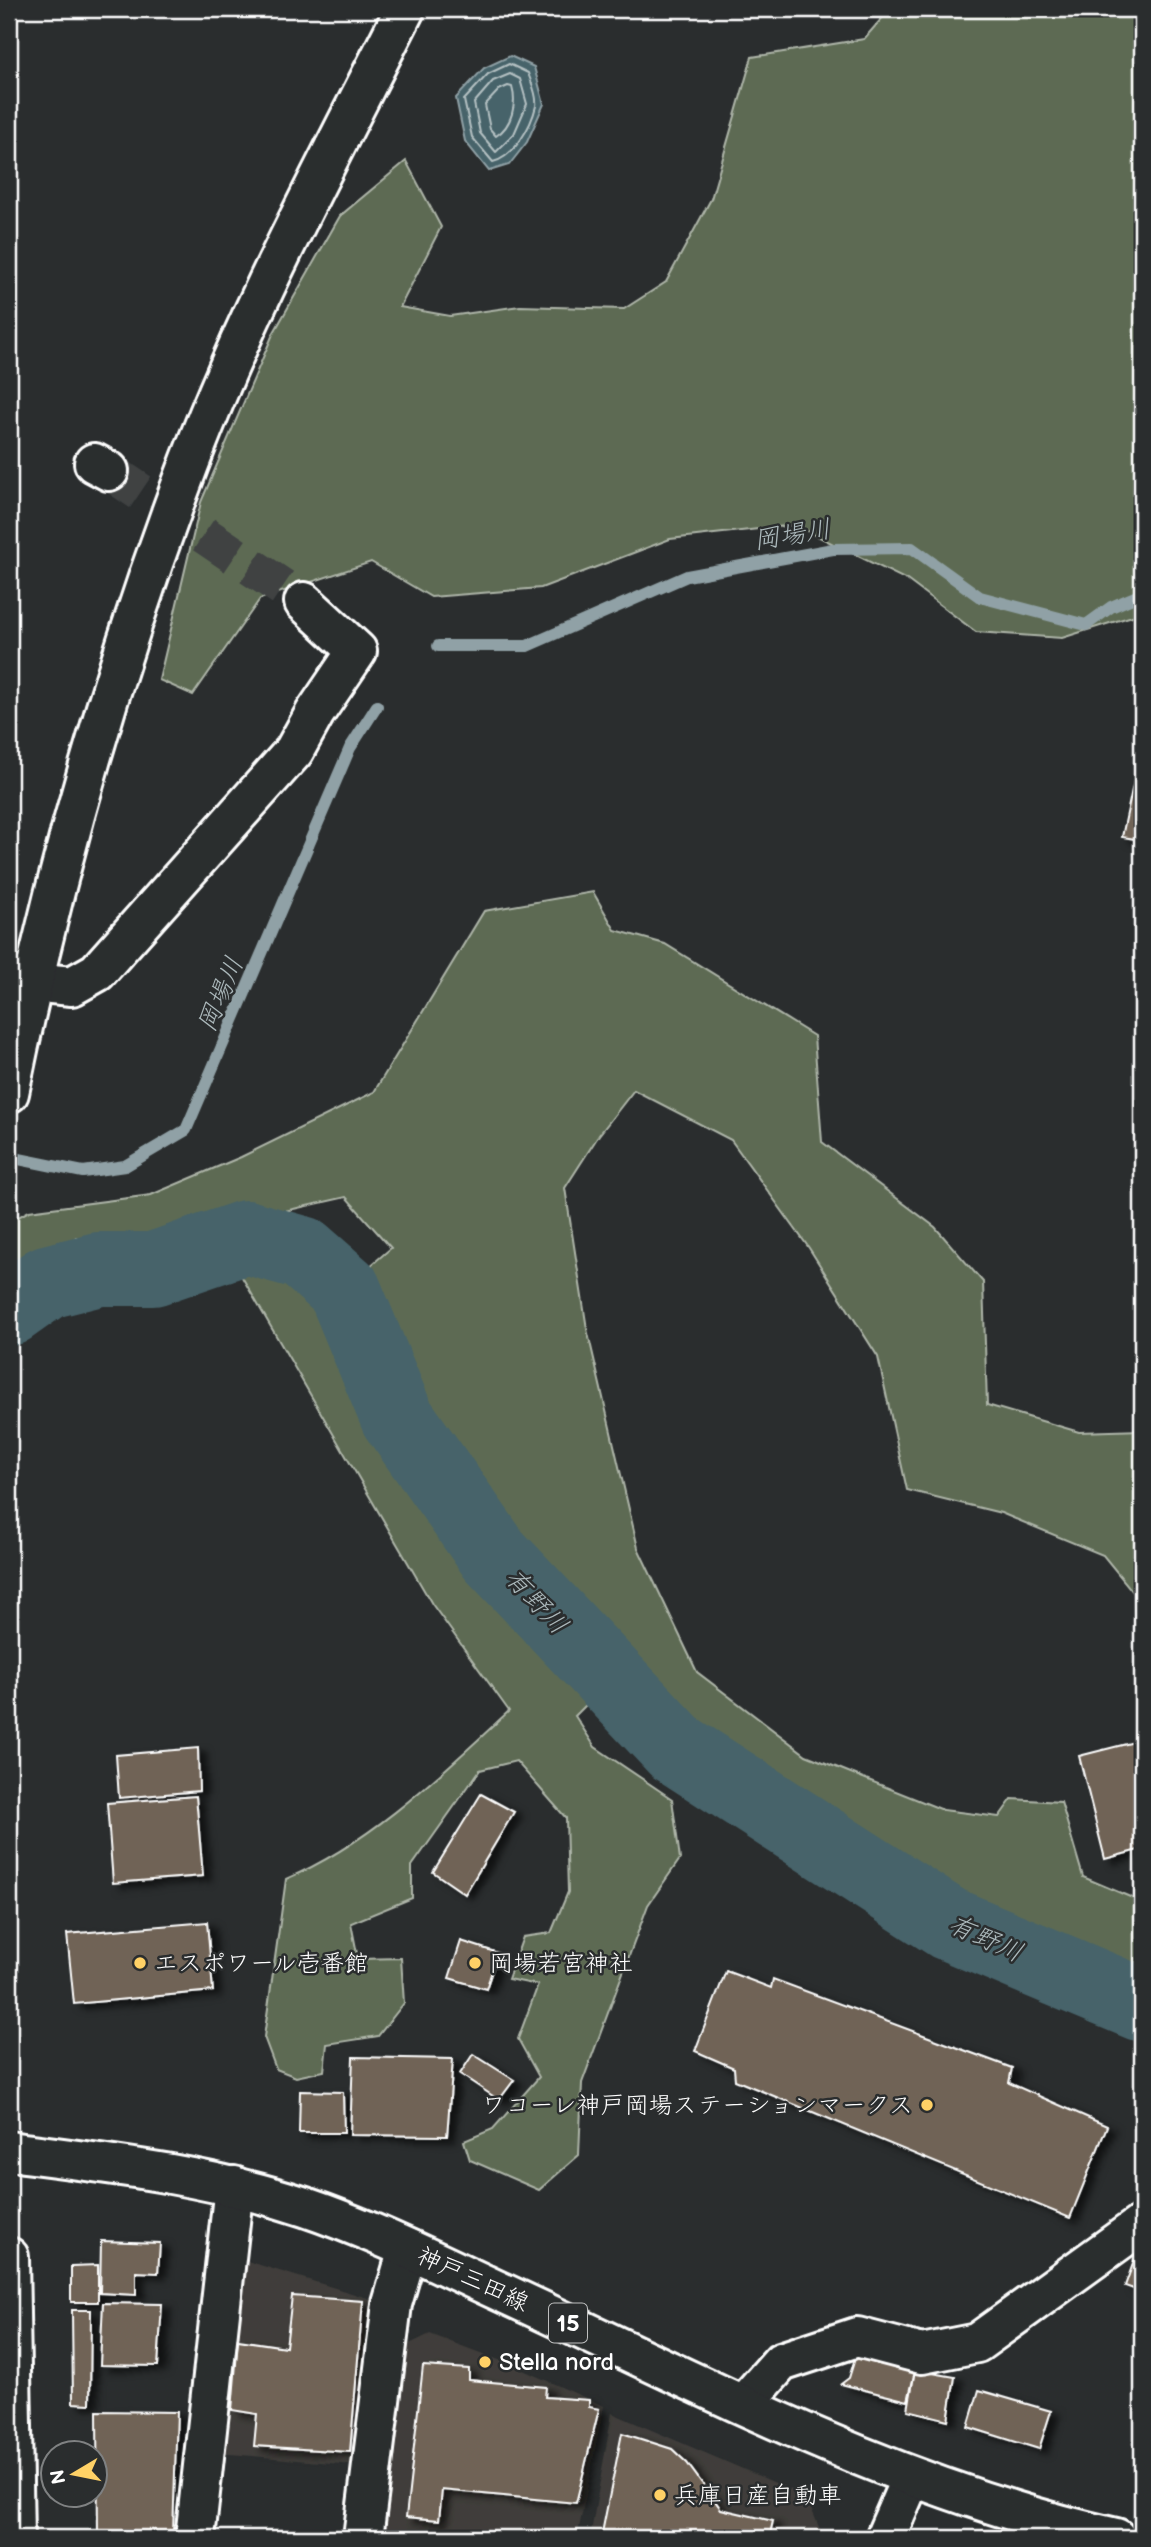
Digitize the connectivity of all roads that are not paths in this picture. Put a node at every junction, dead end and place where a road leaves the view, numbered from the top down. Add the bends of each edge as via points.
1 (405, 9) edge
2 (304, 601) tunnel mouth
3 (20, 979) edge
4 (9, 1093) edge
5 (9, 2151) edge
6 (234, 2186) junction
7 (1142, 2224) edge
8 (408, 2249) junction
9 (9, 2257) edge
10 (744, 2404) junction
11 (911, 2478) junction
12 (14, 2538) edge
13 (195, 2538) edge
14 (363, 2538) edge
15 (885, 2538) edge
16 (1116, 2538) edge

1 - 3 street via 252,318 181,483
2 - 3 street via 357,651 294,751 97,972 72,986
3 - 4 street
5 - 6 street, 神戸三田線 / 15 via 160,2170
6 - 8 street, 神戸三田線 / 15 via 308,2208
6 - 13 street
7 - 10 street via 977,2343 922,2354 857,2337 781,2362
8 - 10 street, 神戸三田線 / 15
8 - 14 street via 392,2304
9 - 12 street
10 - 11 street, 神戸三田線 / 15
11 - 15 street
11 - 16 street, 神戸三田線 / 15 via 1005,2510

